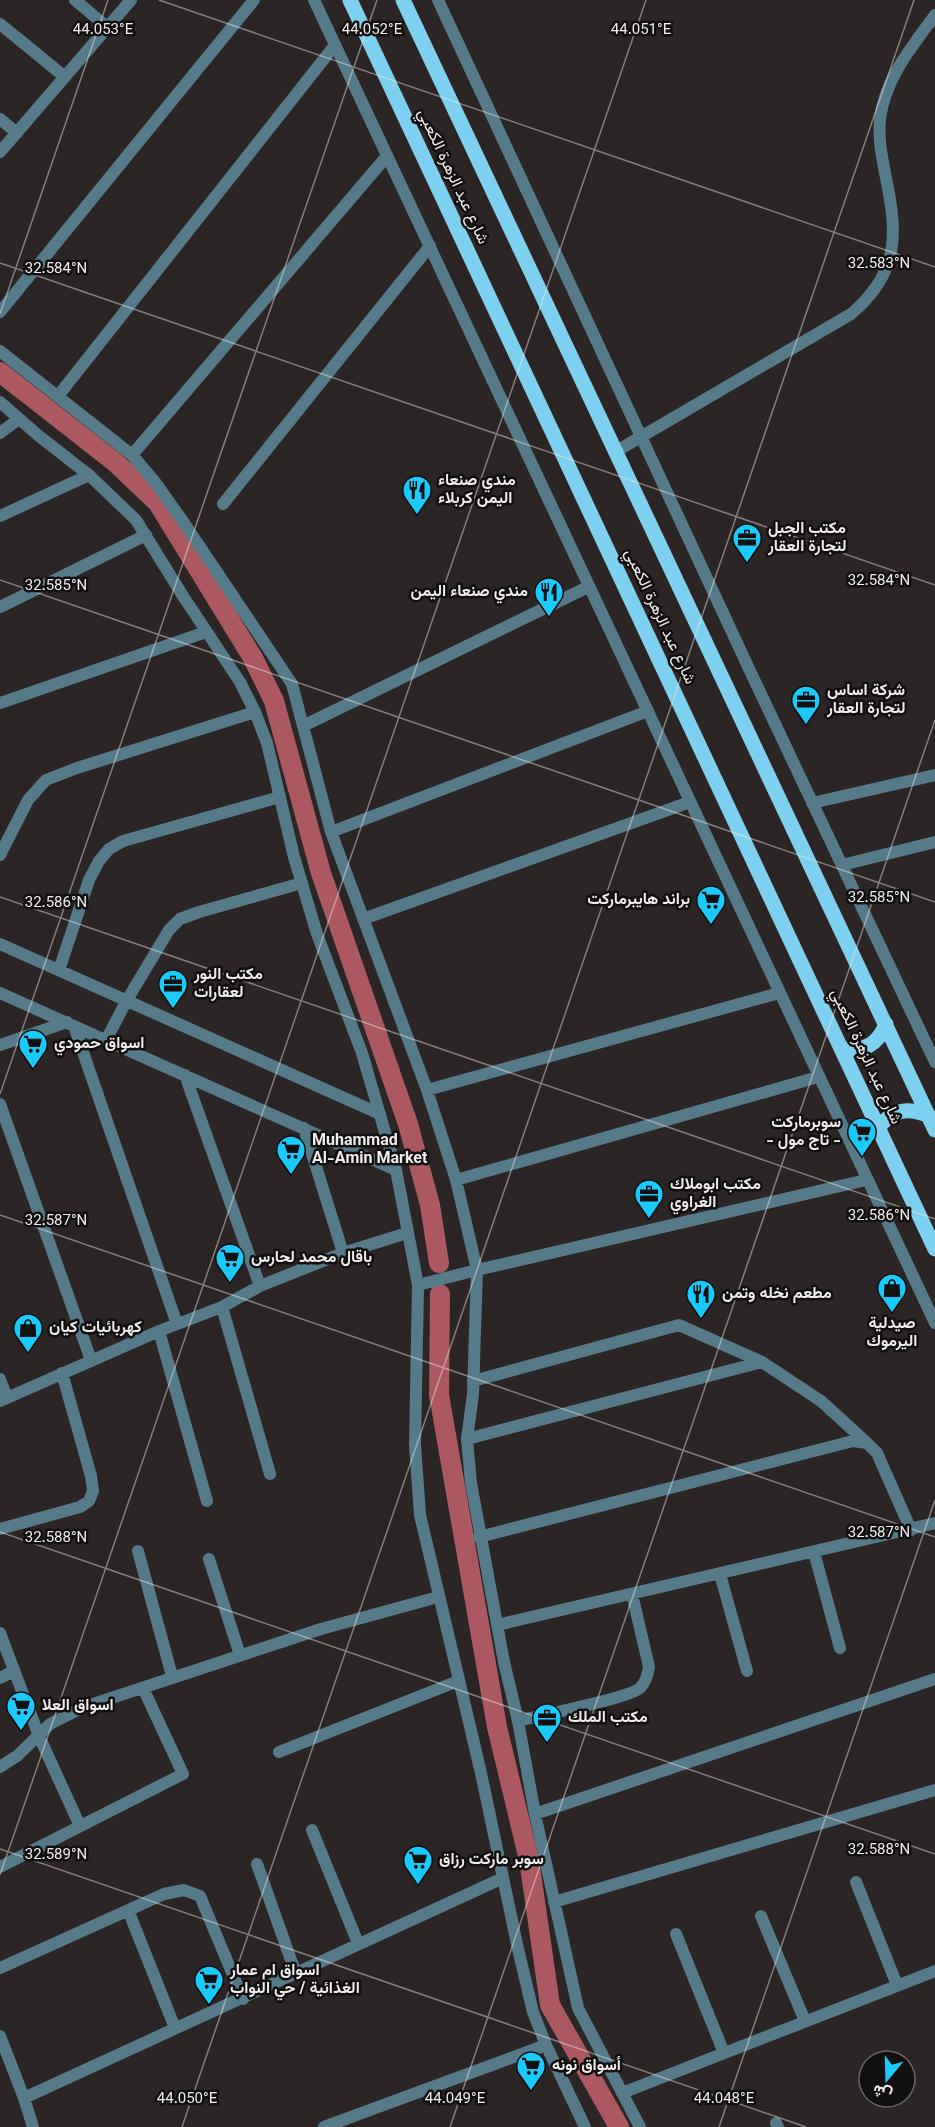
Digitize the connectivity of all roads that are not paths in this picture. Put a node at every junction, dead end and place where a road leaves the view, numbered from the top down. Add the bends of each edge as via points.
1 (75, 0) edge
2 (131, 0) edge
3 (254, 0) edge
4 (314, 0) edge
5 (350, 0) edge
6 (403, 0) edge
7 (438, 0) edge
8 (935, 15) edge
9 (0, 24) edge
10 (107, 27) junction
11 (335, 45) junction
12 (65, 77) junction
13 (0, 119) edge
14 (17, 133) junction
15 (0, 153) edge
16 (387, 156) junction
17 (430, 246) junction
18 (0, 312) edge
19 (0, 351) edge
20 (58, 396) junction
21 (0, 402) edge
22 (20, 419) junction
23 (0, 433) edge
24 (642, 437) junction
25 (615, 452) junction
26 (132, 456) junction
27 (89, 475) junction
28 (224, 504) dead end
29 (0, 516) edge
30 (146, 535) junction
31 (588, 587) junction
32 (0, 607) edge
33 (207, 632) junction
34 (0, 703) edge
35 (648, 711) junction
36 (255, 712) junction
37 (303, 726) junction
38 (935, 775) edge
39 (280, 797) junction
40 (690, 802) junction
41 (812, 803) junction
42 (331, 832) junction
43 (935, 842) edge
44 (0, 855) edge
45 (842, 866) junction
46 (302, 883) junction
47 (363, 919) junction
48 (0, 944) edge
49 (59, 970) junction
50 (0, 993) edge
51 (779, 993) junction
52 (127, 1000) junction
53 (70, 1024) junction
54 (886, 1024) junction
55 (106, 1040) junction
56 (0, 1045) edge
57 (841, 1048) junction
58 (935, 1062) edge
59 (185, 1075) junction
60 (818, 1077) junction
61 (427, 1090) junction
62 (0, 1104) edge
63 (380, 1114) junction
64 (932, 1123) edge
65 (304, 1128) junction
66 (878, 1128) junction
67 (396, 1170) junction
68 (456, 1180) junction
69 (867, 1180) junction
70 (406, 1233) junction
71 (935, 1249) edge
72 (343, 1253) junction
73 (477, 1270) junction
74 (418, 1285) junction
75 (260, 1286) junction
76 (222, 1307) junction
77 (935, 1323) edge
78 (177, 1324) junction
79 (159, 1331) junction
80 (91, 1360) junction
81 (762, 1362) junction
82 (62, 1373) junction
83 (0, 1379) edge
84 (473, 1381) junction
85 (3, 1400) edge
86 (467, 1439) junction
87 (867, 1443) junction
88 (270, 1474) dead end
89 (207, 1501) dead end
90 (935, 1523) edge
91 (0, 1529) edge
92 (911, 1530) junction
93 (479, 1537) junction
94 (138, 1551) dead end
95 (814, 1552) junction
96 (209, 1559) dead end
97 (720, 1574) junction
98 (632, 1594) junction
99 (438, 1597) junction
100 (497, 1625) junction
101 (0, 1633) edge
102 (840, 1648) dead end
103 (240, 1655) junction
104 (14, 1671) junction
105 (747, 1671) dead end
106 (172, 1676) junction
107 (0, 1678) edge
108 (935, 1678) edge
109 (458, 1681) junction
110 (143, 1688) junction
111 (518, 1721) junction
112 (39, 1736) junction
113 (279, 1752) dead end
114 (0, 1767) edge
115 (935, 1790) edge
116 (535, 1814) junction
117 (80, 1826) junction
118 (312, 1830) dead end
119 (257, 1864) dead end
120 (0, 1867) edge
121 (503, 1878) junction
122 (856, 1882) dead end
123 (554, 1902) junction
124 (128, 1910) junction
125 (761, 1916) dead end
126 (676, 1934) dead end
127 (358, 1943) junction
128 (0, 1968) edge
129 (935, 1971) edge
130 (296, 1974) junction
131 (897, 1985) junction
132 (243, 1999) junction
133 (805, 2021) junction
134 (175, 2028) junction
135 (0, 2036) edge
136 (546, 2045) junction
137 (724, 2053) junction
138 (4, 2060) edge
139 (622, 2093) junction
140 (24, 2098) junction
141 (33, 2127) edge
142 (324, 2127) edge
143 (585, 2127) edge
144 (640, 2127) edge

1 - 10 street
2 - 10 street
3 - 18 street
4 - 11 street
5 - 57 main road, شارع عبد الزهرة الكعبي
6 - 25 main road, شارع عبد الزهرة الكعبي
7 - 24 street
8 - 24 street via 895,72 883,102 881,150 894,238 887,267 872,293 851,314
9 - 12 street
10 - 12 street
11 - 16 street
11 - 20 street
12 - 14 street
13 - 14 street
14 - 15 street
16 - 17 street
16 - 26 street
17 - 28 street
17 - 31 street
19 - 20 street
20 - 26 street
21 - 22 street
22 - 23 street
22 - 27 street
24 - 25 street
24 - 41 street
25 - 54 main road, شارع عبد الزهرة الكعبي
26 - 37 street via 183,520 292,684
27 - 29 street
27 - 30 street via 136,520
30 - 32 street
30 - 33 street
31 - 35 street
31 - 37 street
33 - 34 street
33 - 36 street
35 - 40 street
35 - 42 street
36 - 39 street
36 - 44 street via 46,780 28,800
37 - 42 street
38 - 41 street
39 - 46 street
39 - 49 street via 123,841 109,849 89,880
40 - 47 street
40 - 51 street
41 - 45 street
42 - 47 street
43 - 45 street
45 - 58 street
46 - 52 street via 180,920
46 - 63 street
47 - 61 street
48 - 49 street
49 - 52 street
50 - 53 street
51 - 60 street
51 - 61 street
52 - 55 street
52 - 63 street
53 - 55 street
53 - 56 street
53 - 78 street
54 - 57 main road via 869,1046
54 - 64 main road, شارع عبد الزهرة الكعبي
55 - 59 street
57 - 66 main road, شارع عبد الزهرة الكعبي
59 - 65 street
59 - 75 street
60 - 68 street
60 - 69 street
61 - 68 street
62 - 80 street
63 - 67 street
64 - 66 main road via 920,1112 900,1110
65 - 67 street
65 - 72 street
66 - 71 main road, شارع عبد الزهرة الكعبي
67 - 70 street
68 - 73 street
69 - 73 street
69 - 77 street
70 - 72 street
70 - 74 street
72 - 75 street
73 - 74 street
73 - 84 street
74 - 99 street via 415,1445 420,1515
75 - 76 street
76 - 78 street
76 - 88 street
78 - 79 street
79 - 80 street
79 - 89 street
80 - 82 street
81 - 84 street via 680,1324
81 - 86 street
81 - 87 street via 821,1401
82 - 85 street
82 - 91 street via 93,1491 89,1501 80,1507
83 - 85 street
84 - 86 street
86 - 93 street
87 - 92 street via 877,1453
87 - 93 street via 853,1441
90 - 92 street
92 - 95 street
93 - 100 street
94 - 106 street
95 - 97 street
95 - 102 street
96 - 103 street
97 - 98 street
97 - 105 street
98 - 100 street
98 - 111 street via 649,1667 640,1688
99 - 103 street
99 - 109 street
100 - 111 street
101 - 104 street
103 - 106 street
104 - 107 street
104 - 112 street
106 - 110 street
108 - 116 street
109 - 113 street
109 - 121 street
110 - 112 street via 84,1707 50,1724
110 - 117 street via 183,1774
111 - 116 street
112 - 114 street
112 - 117 street
115 - 123 street
116 - 123 street
117 - 120 street
118 - 127 street
119 - 130 street
121 - 127 street
121 - 136 street via 533,2012
122 - 131 street
123 - 139 street via 578,2008
124 - 128 street
124 - 132 street via 184,1890 200,1896
124 - 134 street
125 - 133 street
126 - 137 street
127 - 130 street
129 - 131 street
130 - 132 street
131 - 133 street
132 - 134 street
133 - 137 street
134 - 140 street
135 - 138 street
136 - 142 street
136 - 143 street
137 - 139 street
138 - 140 street
139 - 144 street
140 - 141 street

